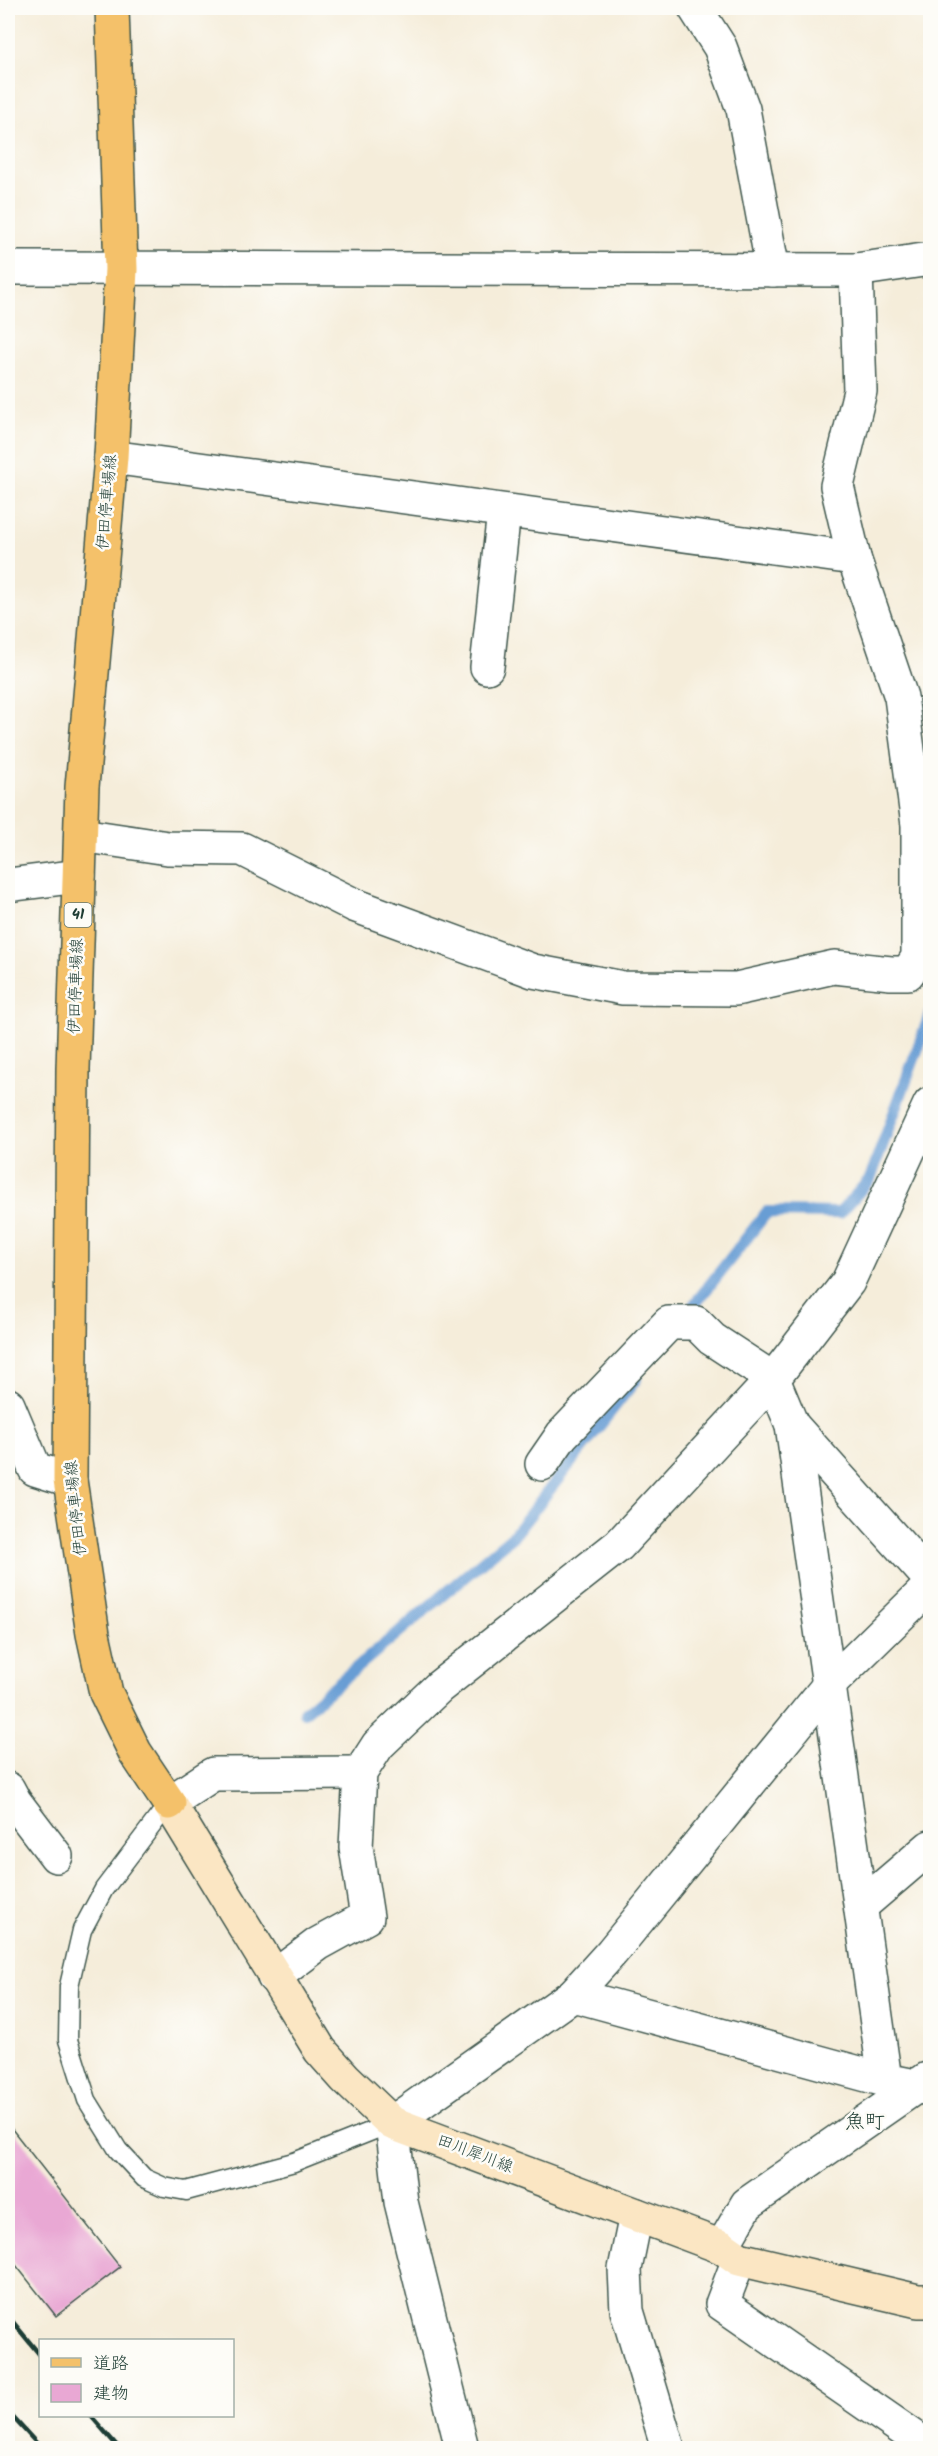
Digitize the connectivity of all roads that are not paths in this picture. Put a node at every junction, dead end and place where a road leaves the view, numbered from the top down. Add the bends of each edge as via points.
1 (112, 8) edge
2 (695, 8) edge
3 (930, 259) edge
4 (8, 268) edge
5 (121, 269) junction
6 (773, 270) junction
7 (856, 270) junction
8 (111, 457) junction
9 (504, 511) junction
10 (854, 558) junction
11 (487, 667) dead end
12 (81, 834) junction
13 (79, 876) junction
14 (8, 885) edge
15 (924, 961) edge
16 (930, 1104) edge
17 (773, 1379) junction
18 (8, 1405) edge
19 (792, 1425) junction
20 (542, 1464) dead end
21 (69, 1480) junction
22 (930, 1579) edge
23 (930, 1586) edge
24 (829, 1685) junction
25 (360, 1773) junction
26 (8, 1789) edge
27 (169, 1803) junction
28 (930, 1847) edge
29 (56, 1856) dead end
30 (861, 1906) junction
31 (274, 1977) junction
32 (573, 1995) junction
33 (916, 2083) edge
34 (392, 2123) junction
35 (636, 2215) junction
36 (730, 2253) junction
37 (930, 2301) edge
38 (462, 2448) edge
39 (668, 2448) edge
40 (930, 2448) edge

1 - 5 main road, 伊田停車場線 / 41
2 - 6 street via 720,47 742,109
3 - 7 street
4 - 5 street
5 - 6 street
5 - 8 main road, 伊田停車場線 / 41
6 - 7 street
7 - 10 street via 860,391 837,486
8 - 9 street
8 - 12 main road, 伊田停車場線 / 41
9 - 10 street
9 - 11 street
10 - 15 street via 901,697 918,825
12 - 13 main road, 伊田停車場線 / 41
12 - 15 street via 168,848 242,849 354,905 533,971 623,988 736,989 834,967 908,973
13 - 14 street
13 - 21 main road, 伊田停車場線 / 41
16 - 17 street via 848,1282
17 - 19 street
17 - 20 street via 712,1339 696,1323 669,1323 561,1435
17 - 25 street via 619,1545 439,1688 378,1745
18 - 21 street via 35,1469
19 - 22 street
19 - 24 street
21 - 27 main road, 伊田停車場線 / 41 via 106,1693 135,1752
23 - 24 street
24 - 30 street
24 - 32 street
25 - 27 street via 213,1774
25 - 31 street via 356,1847 367,1917 318,1944
26 - 29 street
27 - 31 main road, 田川犀川線
27 - 34 lane via 104,1889 82,1930 69,1986 68,2040 87,2100 118,2150 144,2178 186,2191 294,2162
28 - 30 street
30 - 33 street
31 - 34 main road, 田川犀川線 via 320,2050
32 - 33 street
32 - 34 street
33 - 36 street via 747,2204
34 - 35 main road, 田川犀川線
34 - 38 street via 401,2202
35 - 36 main road, 田川犀川線
35 - 39 street via 625,2269 627,2311
36 - 37 main road, 田川犀川線
36 - 40 street via 722,2304

